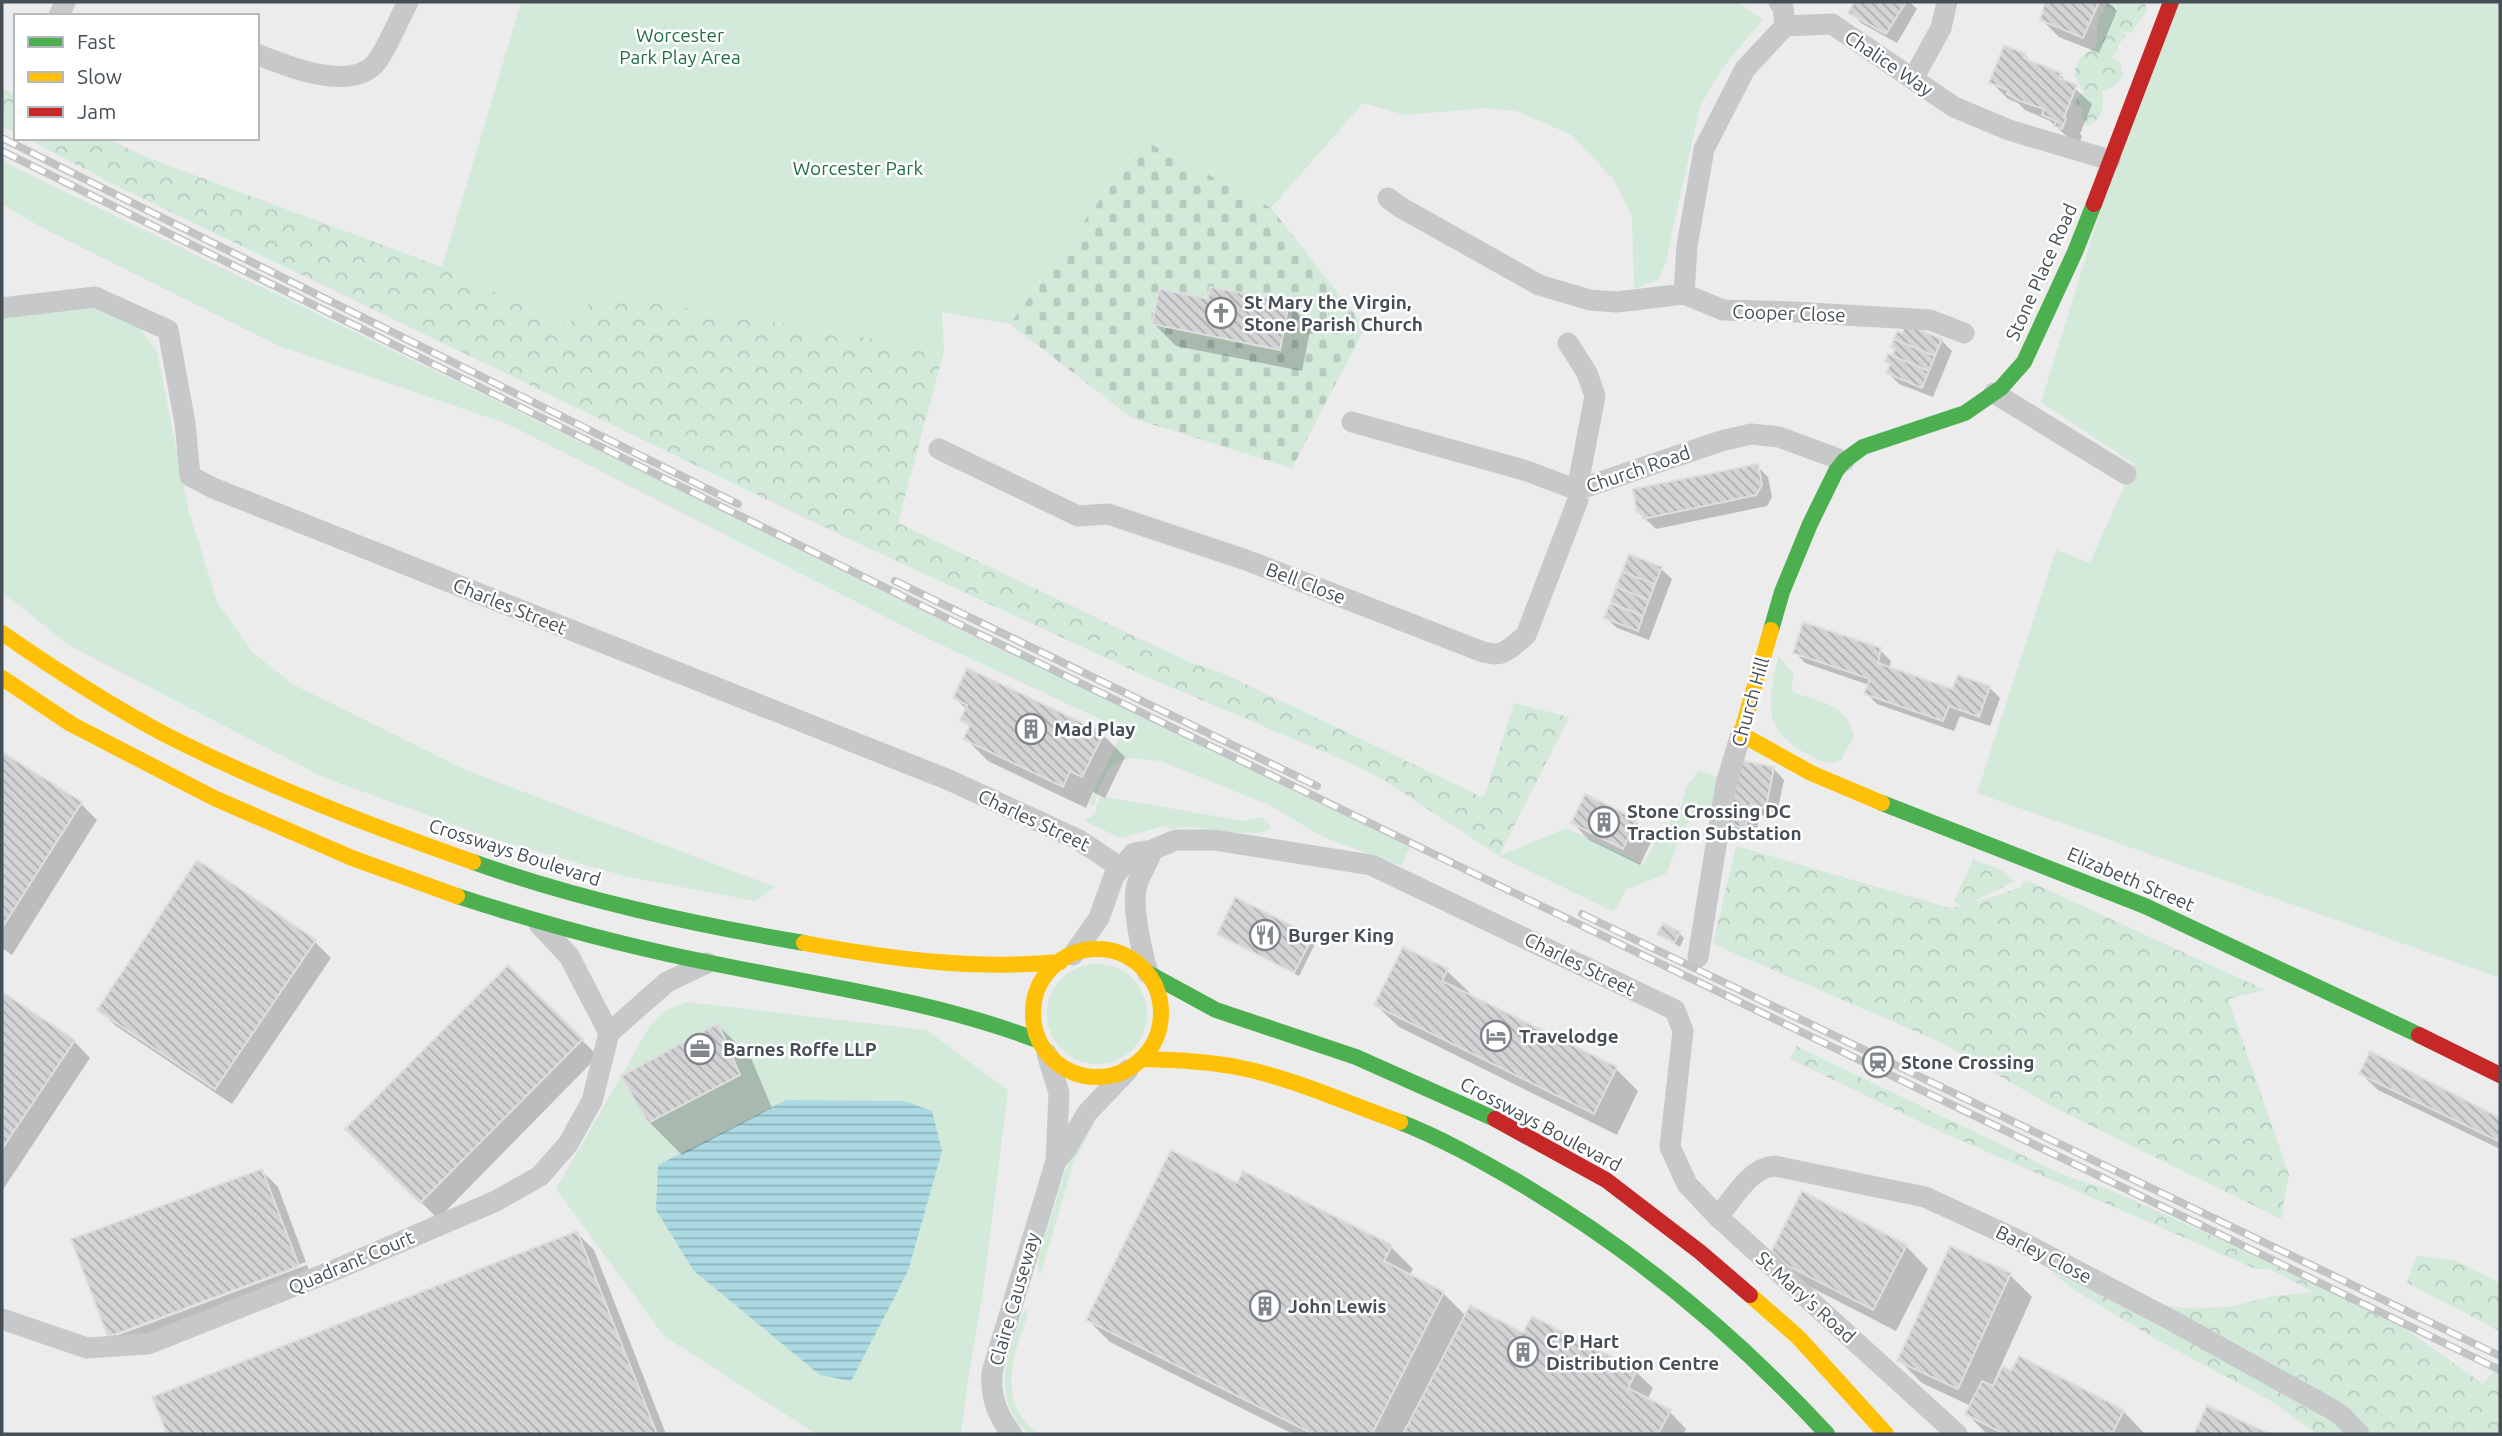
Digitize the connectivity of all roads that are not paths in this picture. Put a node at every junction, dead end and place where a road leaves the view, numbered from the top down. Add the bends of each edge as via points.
1 (408, 2) edge
2 (1779, 2) edge
3 (1947, 2) edge
4 (2171, 2) edge
5 (1785, 26) junction
6 (260, 62) edge
7 (1913, 79) junction
8 (2110, 160) junction
9 (1388, 198) dead end
10 (1684, 295) junction
11 (2, 307) edge
12 (1964, 333) dead end
13 (1568, 343) dead end
14 (1994, 393) junction
15 (1352, 422) dead end
16 (939, 450) dead end
17 (1844, 461) junction
18 (2126, 474) dead end
19 (1577, 490) junction
20 (2, 633) edge
21 (2, 678) edge
22 (1741, 734) junction
23 (1152, 850) junction
24 (1121, 868) junction
25 (537, 920) junction
26 (1698, 957) dead end
27 (1066, 958) junction
28 (709, 962) junction
29 (1148, 973) junction
30 (609, 1033) junction
31 (1042, 1047) junction
32 (1135, 1064) junction
33 (2500, 1076) edge
34 (1670, 1147) joint
35 (1056, 1161) junction
36 (1718, 1217) junction
37 (2, 1319) edge
38 (1012, 1434) edge
39 (1827, 1434) edge
40 (1886, 1434) edge
41 (1957, 1434) edge
42 (2359, 1434) edge

1 - 6 street via 377,62 361,74 338,78
2 - 5 street
3 - 7 street via 1941,29
4 - 8 main road, Stone Place Road
5 - 7 street, Chalice Way via 1832,24
5 - 10 street via 1745,69 1704,149 1687,246
7 - 8 street, Chalice Way via 1954,107 1987,121
8 - 14 main road, Stone Place Road via 2073,259 2028,356
9 - 10 street, Cooper Close via 1514,272 1564,294 1617,302
10 - 12 street, Cooper Close via 1723,310 1930,320
11 - 24 street, Charles Street via 95,297 168,330 190,476 213,488 949,780 1069,834
13 - 19 street, Bell Close via 1595,396
14 - 17 main road, Stone Place Road via 1959,416 1863,447
14 - 18 street
15 - 19 street, Church Road via 1527,471
16 - 19 street, Bell Close via 1078,516 1108,514 1246,560 1493,654 1512,648 1528,630 1578,500
17 - 19 street, Church Road via 1779,437 1751,434
17 - 22 main road, Church Hill via 1833,475 1788,578
20 - 27 main road, Crossways Boulevard via 51,669 186,745 289,793 555,890 687,922 911,961 988,966
21 - 25 main road via 79,729 288,832 390,874
22 - 26 street, Church Hill via 1726,784
22 - 33 main road, Elizabeth Street via 1850,790 2145,906
23 - 24 street, Charles Street via 1135,853
23 - 29 street via 1136,890 1139,943
23 - 34 street, Charles Street via 1176,839 1203,839 1371,864 1675,1010 1683,1031
24 - 27 street via 1099,918
25 - 28 main road
25 - 30 street via 569,956
27 - 29 main road via 1090,949 1112,949
27 - 31 main road via 1046,975 1035,999 1033,1012
28 - 30 street via 667,982
28 - 31 main road via 937,1006 990,1021
29 - 32 main road via 1163,1017 1153,1044
29 - 40 main road, Crossways Boulevard via 1216,1010 1356,1057 1487,1115 1606,1180 1700,1252 1798,1337
30 - 37 street, Quadrant Court via 592,1101 568,1144 540,1176 496,1201 148,1344 87,1348
31 - 32 main road via 1064,1068 1087,1077 1104,1079
31 - 35 street, Claire Causeway via 1059,1093
32 - 35 street, Claire Causeway via 1087,1113
32 - 39 main road via 1195,1061 1247,1069 1434,1136 1547,1199 1651,1270 1760,1364
34 - 36 street, St Mary's Road via 1688,1184
35 - 38 street, Claire Causeway via 993,1367 994,1400
36 - 41 street, St Mary's Road
36 - 42 street, Barley Close via 1752,1175 1775,1166 1925,1198 2016,1239 2173,1321 2333,1410

